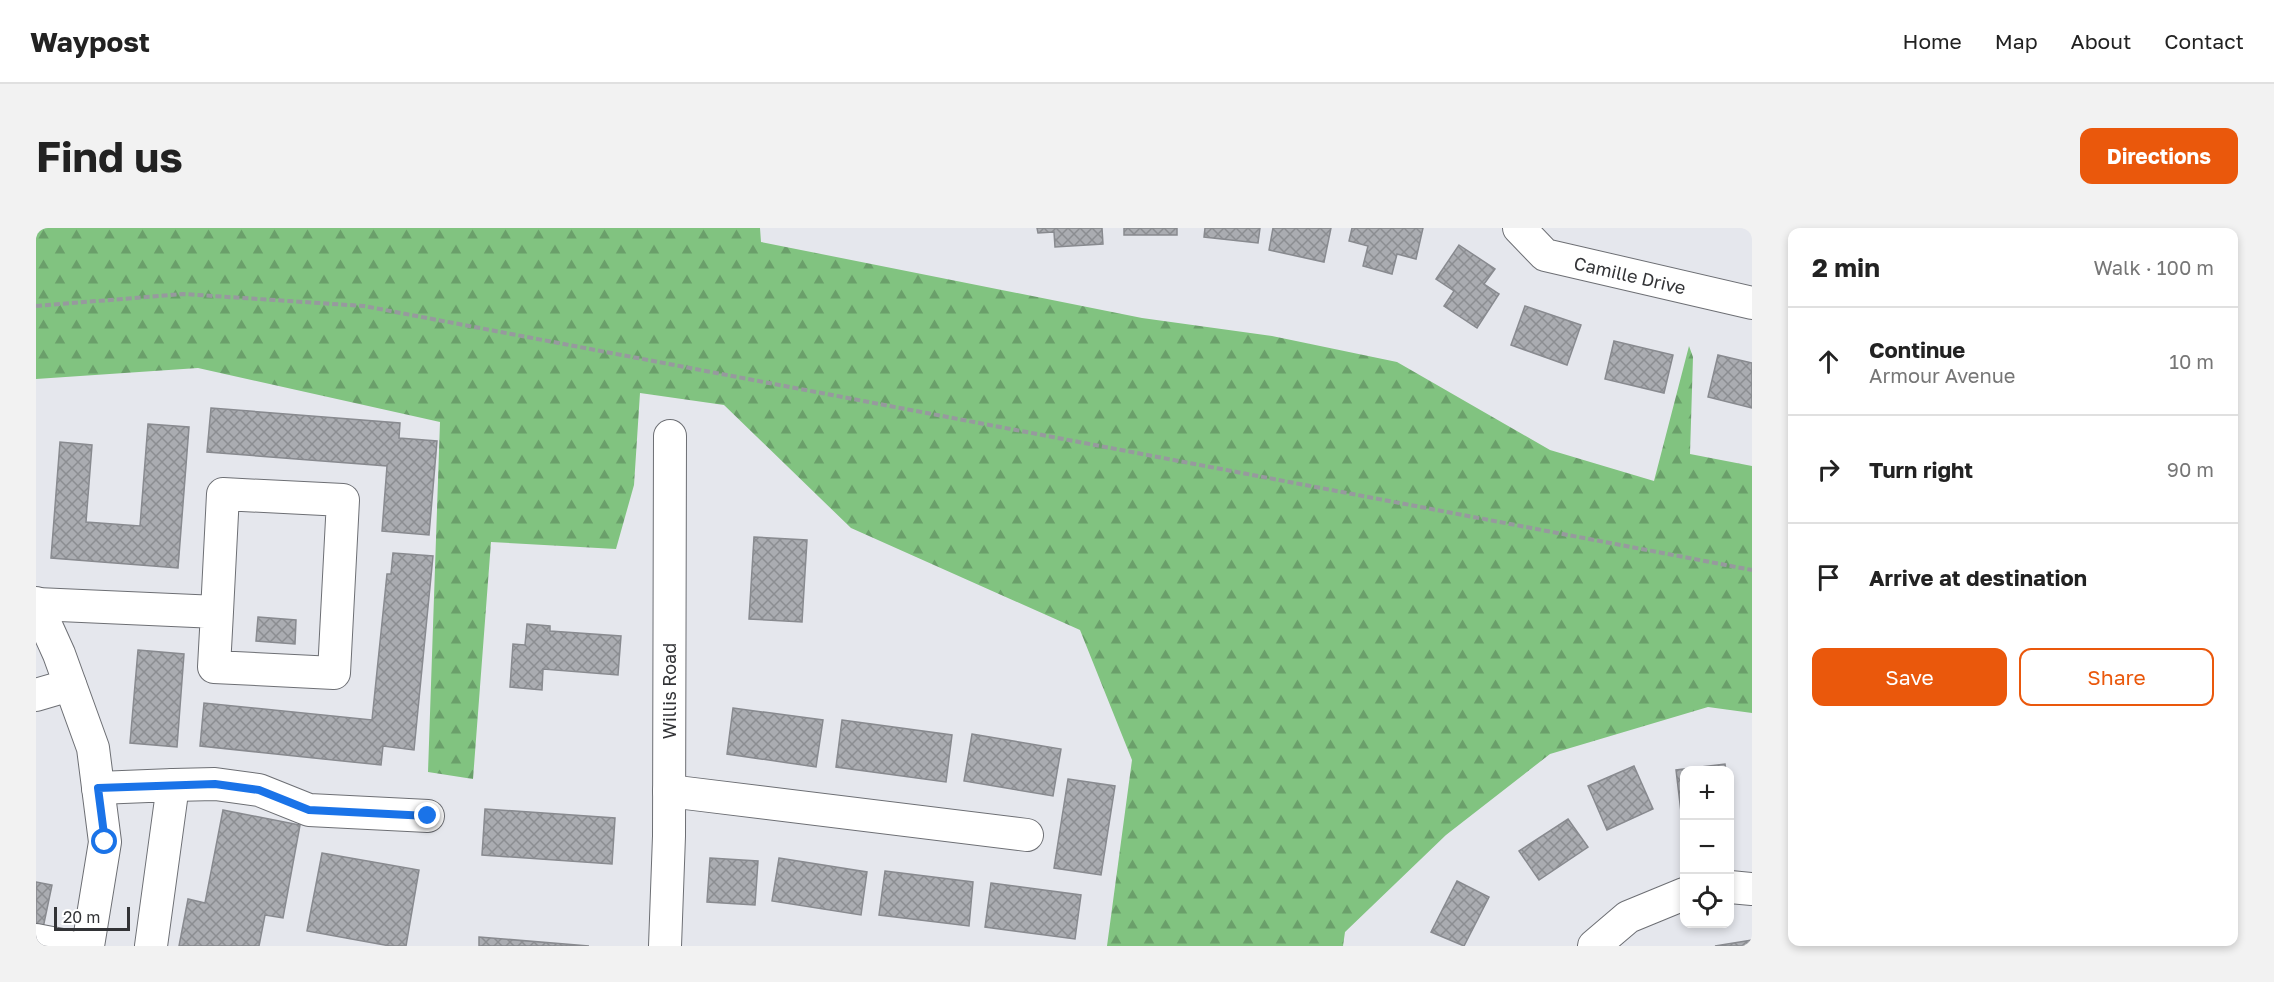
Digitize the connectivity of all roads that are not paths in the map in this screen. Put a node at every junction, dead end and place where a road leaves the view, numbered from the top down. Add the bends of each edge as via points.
1 (1519, 228) edge
2 (1752, 303) edge
3 (670, 436) dead end
4 (36, 603) edge
5 (216, 612) junction
6 (70, 685) junction
7 (36, 695) edge
8 (173, 785) junction
9 (98, 788) junction
10 (669, 791) junction
11 (428, 816) dead end
12 (1028, 835) dead end
13 (1734, 887) edge
14 (1752, 889) edge
15 (1680, 896) edge
16 (36, 940) edge
17 (67, 946) edge
18 (88, 946) edge
19 (151, 946) edge
20 (665, 946) edge
21 (1594, 946) edge

1 - 2 street, Camille Drive via 1545,255
3 - 10 street, Willis Road
4 - 5 street
4 - 6 street
5 - 5 street via 223,494 343,500 334,673 214,667
6 - 7 street
6 - 9 street via 93,748
8 - 9 street
8 - 11 street via 215,784 259,790 309,810
8 - 19 street
9 - 18 street via 105,842
10 - 12 street
10 - 20 street, Willis Road
13 - 14 street
15 - 21 street via 1628,917
16 - 17 street

